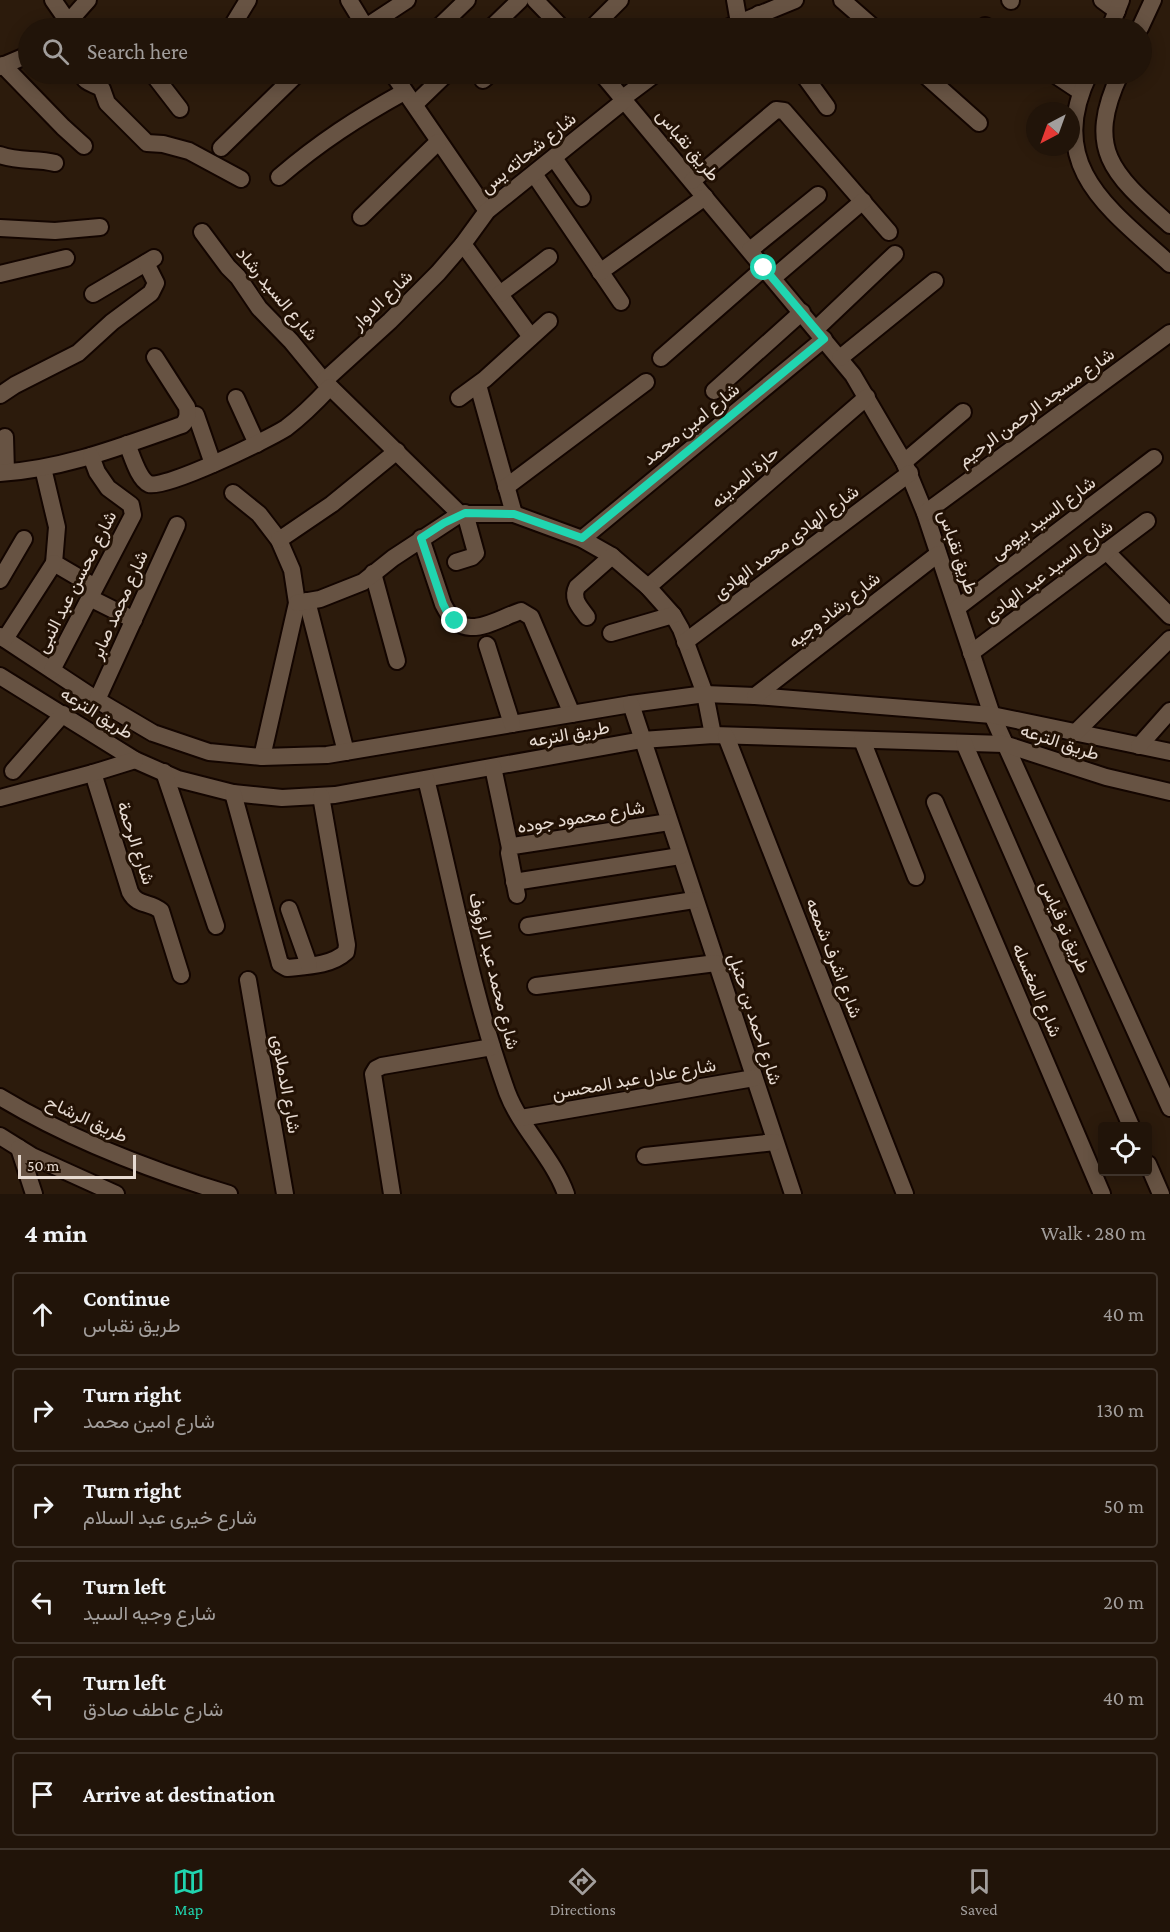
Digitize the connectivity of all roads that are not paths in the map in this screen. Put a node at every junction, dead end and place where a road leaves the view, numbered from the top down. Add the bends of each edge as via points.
1 (53, 0) edge
2 (88, 0) edge
3 (248, 0) edge
4 (349, 0) edge
5 (407, 0) edge
6 (467, 0) edge
7 (520, 0) edge
8 (535, 0) edge
9 (620, 0) edge
10 (735, 0) edge
11 (795, 0) edge
12 (842, 0) edge
13 (1102, 0) edge
14 (1153, 0) edge
15 (1119, 5) edge
16 (759, 14) junction
17 (64, 18) edge
18 (76, 18) edge
19 (237, 18) edge
20 (358, 18) edge
21 (377, 18) edge
22 (448, 18) edge
23 (501, 18) edge
24 (547, 18) edge
25 (602, 18) edge
26 (734, 18) edge
27 (750, 18) edge
28 (762, 18) edge
29 (863, 18) edge
30 (1145, 18) edge
31 (18, 59) edge
32 (2, 66) edge
33 (18, 82) edge
34 (20, 84) edge
35 (94, 84) edge
36 (161, 84) edge
37 (287, 84) edge
38 (400, 84) edge
39 (431, 84) edge
40 (611, 84) edge
41 (643, 84) edge
42 (810, 84) edge
43 (935, 84) edge
44 (1069, 84) edge
45 (1085, 84) edge
46 (1115, 84) edge
47 (1081, 92) junction
48 (410, 98) junction
49 (624, 99) junction
50 (827, 107) dead end
51 (180, 109) dead end
52 (979, 123) dead end
53 (438, 142) junction
54 (84, 146) dead end
55 (221, 148) dead end
56 (0, 155) edge
57 (554, 158) junction
58 (55, 163) dead end
59 (534, 174) junction
60 (279, 177) dead end
61 (241, 179) dead end
62 (692, 181) junction
63 (818, 195) dead end
64 (705, 196) junction
65 (582, 198) dead end
66 (862, 201) junction
67 (487, 211) junction
68 (361, 217) dead end
69 (1170, 225) edge
70 (100, 227) dead end
71 (0, 228) edge
72 (202, 232) dead end
73 (889, 232) dead end
74 (463, 244) junction
75 (750, 250) junction
76 (895, 254) dead end
77 (549, 257) dead end
78 (66, 258) dead end
79 (1170, 264) edge
80 (600, 272) junction
81 (769, 273) junction
82 (0, 274) edge
83 (935, 281) dead end
84 (93, 294) dead end
85 (500, 294) junction
86 (621, 302) dead end
87 (802, 312) junction
88 (549, 321) dead end
89 (1170, 333) edge
90 (820, 334) junction
91 (531, 337) junction
92 (155, 357) dead end
93 (661, 358) dead end
94 (840, 358) junction
95 (646, 382) dead end
96 (327, 384) junction
97 (478, 385) junction
98 (714, 391) dead end
99 (0, 394) edge
100 (867, 397) junction
101 (236, 398) dead end
102 (459, 398) dead end
103 (963, 412) dead end
104 (196, 415) dead end
105 (5, 437) dead end
106 (127, 444) junction
107 (257, 444) junction
108 (397, 451) junction
109 (91, 456) junction
110 (1154, 458) dead end
111 (213, 464) junction
112 (43, 468) junction
113 (907, 468) junction
114 (3, 472) edge
115 (507, 487) junction
116 (233, 493) dead end
117 (463, 513) junction
118 (925, 513) junction
119 (514, 514) junction
120 (1147, 521) dead end
121 (177, 525) dead end
122 (421, 538) junction
123 (582, 538) junction
124 (24, 539) dead end
125 (279, 540) junction
126 (1106, 551) junction
127 (938, 554) junction
128 (612, 556) junction
129 (456, 562) dead end
130 (54, 563) junction
131 (373, 573) junction
132 (0, 580) edge
133 (648, 587) junction
134 (93, 592) junction
135 (302, 602) junction
136 (957, 608) junction
137 (673, 615) junction
138 (1170, 616) edge
139 (587, 617) dead end
140 (134, 620) junction
141 (611, 633) dead end
142 (2, 638) edge
143 (1170, 639) edge
144 (685, 642) junction
145 (487, 645) dead end
146 (971, 653) junction
147 (397, 661) dead end
148 (52, 670) junction
149 (0, 676) edge
150 (705, 694) junction
151 (755, 696) junction
152 (97, 700) junction
153 (631, 704) junction
154 (1170, 711) edge
155 (63, 714) junction
156 (572, 714) junction
157 (992, 716) junction
158 (512, 724) junction
159 (1075, 733) junction
160 (720, 735) junction
161 (862, 740) junction
162 (642, 741) junction
163 (964, 743) junction
164 (1004, 744) junction
165 (1139, 746) junction
166 (346, 752) junction
167 (1170, 752) edge
168 (262, 757) junction
169 (135, 760) junction
170 (493, 767) junction
171 (13, 771) dead end
172 (164, 772) junction
173 (93, 773) junction
174 (426, 779) junction
175 (1170, 792) edge
176 (233, 793) junction
177 (321, 796) junction
178 (0, 798) edge
179 (935, 802) dead end
180 (669, 822) junction
181 (510, 848) junction
182 (680, 855) junction
183 (916, 877) dead end
184 (694, 900) junction
185 (289, 909) dead end
186 (216, 926) dead end
187 (528, 926) dead end
188 (716, 963) junction
189 (304, 966) junction
190 (181, 975) dead end
191 (248, 980) dead end
192 (536, 986) dead end
193 (492, 1047) junction
194 (754, 1078) junction
195 (0, 1097) edge
196 (1170, 1108) edge
197 (521, 1118) junction
198 (1129, 1122) edge
199 (0, 1136) edge
200 (775, 1142) junction
201 (19, 1148) junction
202 (645, 1156) dead end
203 (1152, 1173) edge
204 (34, 1194) edge
205 (116, 1194) edge
206 (229, 1194) edge
207 (285, 1194) edge
208 (392, 1194) edge
209 (566, 1194) edge
210 (793, 1194) edge
211 (905, 1194) edge
212 (1102, 1194) edge
213 (1161, 1194) edge

1 - 17 street
2 - 18 street
3 - 19 street
4 - 20 street
5 - 21 street
6 - 22 street
7 - 23 street
8 - 24 street
9 - 25 street
10 - 26 street
11 - 16 street
12 - 29 street
13 - 15 street
14 - 30 street
16 - 27 street
16 - 28 street
31 - 32 street
32 - 33 street
34 - 54 street
35 - 61 street via 102,90 107,103 147,143 189,151
36 - 51 street
37 - 55 street
38 - 48 street
39 - 48 street
40 - 49 street, طريق نقباس
41 - 49 street, شارع شحاته يس
42 - 50 street
43 - 52 street
44 - 47 street
45 - 47 street
46 - 69 street via 1104,120 1106,147 1113,167 1134,193
47 - 79 street via 1074,138 1080,164 1111,211
48 - 53 street
48 - 60 street via 351,122 312,148
49 - 57 street, شارع شحاته يس
49 - 62 street, طريق نقباس
53 - 67 street
53 - 68 street
56 - 58 street
57 - 59 street, شارع شحاته يس
57 - 65 street
59 - 67 street, شارع شحاته يس
59 - 80 street
62 - 64 street, طريق نقباس
62 - 66 street via 776,110 787,113
63 - 75 street
64 - 75 street, طريق نقباس
64 - 80 street
66 - 73 street
66 - 81 street
67 - 74 street, شارع شحاته يس
70 - 71 street via 55,231
72 - 96 street, شارع السيد رشاد via 259,308
74 - 85 street
74 - 96 street, شارع الدوار
75 - 81 street, طريق نقباس
76 - 90 street, شارع امين محمد
77 - 85 street
78 - 82 street
80 - 86 street
81 - 87 street, طريق نقباس
81 - 93 street
83 - 94 street
84 - 99 street via 151,260 156,283 151,293 78,353
85 - 91 street
87 - 90 street, طريق نقباس
87 - 98 street
88 - 91 street
89 - 118 street, شارع مسجد الرحمن الرحيم
90 - 94 street, طريق نقباس
90 - 123 street, شارع امين محمد
91 - 97 street
92 - 106 street via 187,407 186,421
94 - 100 street, طريق نقباس
95 - 115 street
96 - 107 street, شارع الدوار via 309,410
96 - 108 street, شارع السيد رشاد
97 - 102 street
97 - 115 street
100 - 113 street, طريق نقباس
100 - 133 street, حارة المدينه
101 - 107 street
103 - 113 street, شارع الهادى محمد الهادى
104 - 111 street
105 - 114 street
106 - 109 street
106 - 111 street, شارع الدوار via 143,479 153,485
107 - 111 street, شارع الدوار
108 - 117 street, شارع السيد رشاد
108 - 125 street via 332,504
109 - 112 street
109 - 134 street, شارع محسن عبد النبى via 108,488 133,509
110 - 136 street, شارع السيد بيومى
112 - 114 street
112 - 130 street via 57,527
113 - 118 street, طريق نقباس
113 - 144 street, شارع الهادى محمد الهادى
115 - 119 street
116 - 125 street via 259,514
117 - 119 street, شارع اشرف شمعه
117 - 122 street
117 - 129 street via 476,553
118 - 127 street, طريق نقباس
119 - 123 street, شارع اشرف شمعه
120 - 126 street, شارع السيد عبد الهادى
121 - 140 street, شارع محمد صابر
122 - 131 street
122 - 156 street via 448,614 455,621 481,628 521,611 531,617
123 - 128 street, شارع اشرف شمعه
124 - 132 street
125 - 135 street
126 - 138 street
126 - 146 street, شارع السيد عبد الهادى
127 - 136 street, طريق نقباس
127 - 151 street, شارع رشاد وجيه
128 - 133 street, شارع اشرف شمعه
128 - 139 street via 574,592
130 - 134 street
130 - 142 street
131 - 135 street via 339,592
131 - 147 street
133 - 137 street, شارع اشرف شمعه
134 - 140 street
134 - 148 street, شارع محسن عبد النبى
135 - 166 street
135 - 168 street
136 - 146 street, طريق نقباس
137 - 141 street
137 - 144 street, شارع اشرف شمعه
140 - 152 street, شارع محمد صابر
142 - 148 street, طريق الترعه
143 - 159 street
144 - 150 street, شارع اشرف شمعه
145 - 158 street
146 - 157 street, طريق نقباس
148 - 152 street, طريق الترعه
149 - 155 street, طريق الترعه
150 - 151 street, طريق الترعه
150 - 153 street, طريق الترعه
150 - 160 street, شارع اشرف شمعه
151 - 157 street, طريق الترعه
152 - 168 street, طريق الترعه via 153,733 209,752
153 - 156 street, طريق الترعه
153 - 162 street, شارع احمد بن حنبل
154 - 165 street
155 - 169 street, طريق الترعه
155 - 171 street
156 - 158 street, طريق الترعه
157 - 159 street, طريق الترعه
157 - 164 street, طريق نقباس
158 - 166 street, طريق الترعه
159 - 165 street, طريق الترعه
160 - 161 street, طريق الترعه
160 - 162 street, طريق الترعه
160 - 211 street, شارع اشرف شمعه
161 - 163 street, طريق الترعه
161 - 183 street
162 - 170 street, طريق الترعه
162 - 180 street, شارع احمد بن حنبل
163 - 164 street, طريق الترعه
163 - 198 street, طريق نو قياس
164 - 175 street, طريق الترعه via 1106,777
164 - 196 street, طريق نقباس
165 - 167 street, طريق الترعه
166 - 168 street, طريق الترعه
169 - 172 street, طريق الترعه
169 - 173 street
170 - 174 street, طريق الترعه
170 - 181 street
172 - 176 street, طريق الترعه
172 - 186 street
173 - 178 street
173 - 190 street, شارع الرحمة via 130,892 139,903 152,904 161,911
174 - 177 street, طريق الترعه
174 - 193 street, شارع محمد عبد الرؤوف
176 - 177 street, طريق الترعه via 282,798
176 - 189 street via 280,964 286,968
177 - 189 street via 347,945 340,958
179 - 212 street, شارع المغسله
180 - 181 street, شارع محمود جوده
180 - 182 street, شارع احمد بن حنبل
181 - 182 street, شارع محمود جوده via 516,888
182 - 184 street, شارع احمد بن حنبل
184 - 187 street
184 - 188 street, شارع احمد بن حنبل
185 - 189 street
188 - 192 street
188 - 194 street, شارع احمد بن حنبل
191 - 207 street, شارع الدملاوى
193 - 197 street, شارع محمد عبد الرؤوف via 508,1095
193 - 208 street via 376,1069 373,1074
194 - 197 street, شارع عادل عبد المحسن
194 - 200 street, شارع احمد بن حنبل
195 - 206 street, طريق الرشاح via 91,1144 170,1176
197 - 209 street, شارع محمد عبد الرؤوف
199 - 201 street
200 - 202 street
200 - 210 street, شارع احمد بن حنبل
201 - 204 street
201 - 205 street
203 - 213 street

